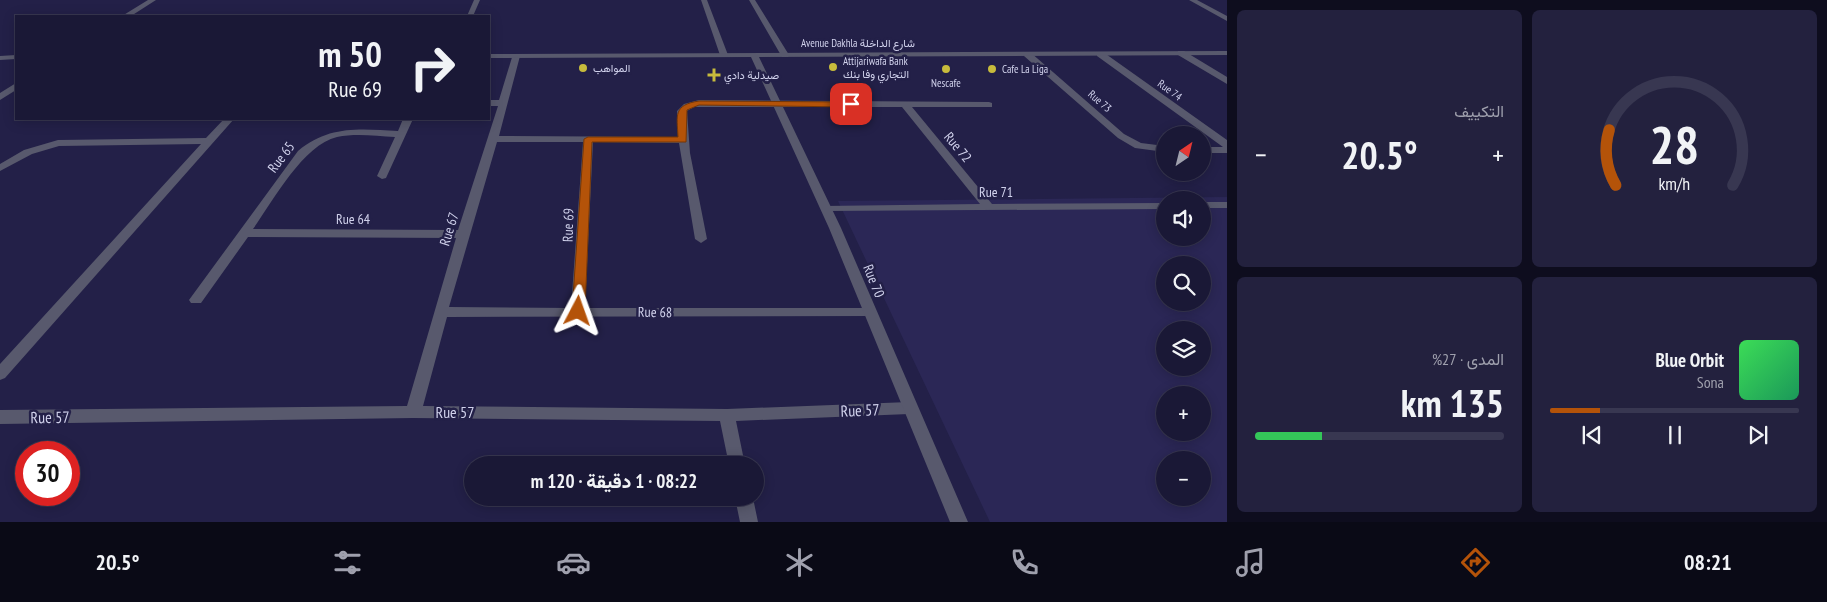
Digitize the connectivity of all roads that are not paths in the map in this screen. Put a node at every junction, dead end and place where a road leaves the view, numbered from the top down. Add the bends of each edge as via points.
1 (153, 0) edge
2 (477, 0) edge
3 (704, 0) edge
4 (752, 0) edge
5 (1192, 0) edge
6 (128, 15) edge
7 (470, 15) edge
8 (1227, 19) edge
9 (1181, 53) junction
10 (1227, 53) edge
11 (1027, 54) junction
12 (1100, 54) junction
13 (724, 55) junction
14 (754, 55) junction
15 (785, 55) junction
16 (490, 56) edge
17 (516, 56) junction
18 (0, 58) edge
19 (15, 58) edge
20 (1227, 81) edge
21 (15, 87) edge
22 (0, 97) edge
23 (490, 103) edge
24 (503, 103) junction
25 (779, 104) junction
26 (905, 105) junction
27 (989, 105) dead end
28 (228, 120) edge
29 (407, 120) edge
30 (400, 134) junction
31 (493, 139) junction
32 (588, 139) junction
33 (683, 140) junction
34 (208, 141) junction
35 (1227, 144) edge
36 (1156, 148) edge
37 (1211, 150) edge
38 (1227, 150) edge
39 (0, 168) edge
40 (382, 176) dead end
41 (1211, 205) edge
42 (1227, 205) edge
43 (1156, 206) edge
44 (989, 207) junction
45 (827, 208) junction
46 (244, 233) junction
47 (463, 234) junction
48 (701, 239) dead end
49 (196, 300) dead end
50 (578, 311) junction
51 (441, 312) junction
52 (869, 313) junction
53 (0, 374) edge
54 (909, 408) junction
55 (413, 412) junction
56 (727, 415) junction
57 (0, 417) edge
58 (735, 456) edge
59 (746, 506) edge
60 (749, 522) edge
61 (959, 522) edge

1 - 6 street
2 - 7 street
3 - 13 street
4 - 15 street
5 - 8 street
9 - 10 street, Avenue Dakhla شارع الداخلة
9 - 12 street, Avenue Dakhla شارع الداخلة
9 - 20 street
11 - 12 street, Avenue Dakhla شارع الداخلة
11 - 15 street, Avenue Dakhla شارع الداخلة
11 - 36 street, Rue 73 via 1121,136 1139,146
12 - 35 street, Rue 74
13 - 14 street, Avenue Dakhla شارع الداخلة
13 - 17 street, Avenue Dakhla شارع الداخلة
14 - 15 street, Avenue Dakhla شارع الداخلة
14 - 25 street, Rue 70
16 - 17 street, Avenue Dakhla شارع الداخلة
17 - 24 street, Rue 67
18 - 19 street
21 - 22 street
23 - 24 street
24 - 31 street, Rue 67
25 - 26 street
25 - 33 street via 689,105 681,114
25 - 45 street, Rue 70
26 - 27 street
26 - 44 street, Rue 72
28 - 34 street
29 - 30 street
30 - 40 street
30 - 46 street, Rue 65 via 339,133 312,143
31 - 32 street
31 - 47 street, Rue 67
32 - 33 street
32 - 50 street, Rue 69
33 - 48 street
34 - 39 street via 58,143 28,152
34 - 53 street
37 - 38 street
41 - 42 street
43 - 44 street, Rue 71
44 - 45 street, Rue 71
45 - 52 street, Rue 70
46 - 47 street, Rue 64
46 - 49 street, Rue 65
47 - 51 street, Rue 67
50 - 51 street, Rue 68
50 - 52 street, Rue 68
51 - 55 street, Rue 67
52 - 54 street, Rue 70
54 - 56 street, Rue 57
54 - 61 street, Rue 70
55 - 56 street, Rue 57
55 - 57 street, Rue 57
56 - 58 street
59 - 60 street

